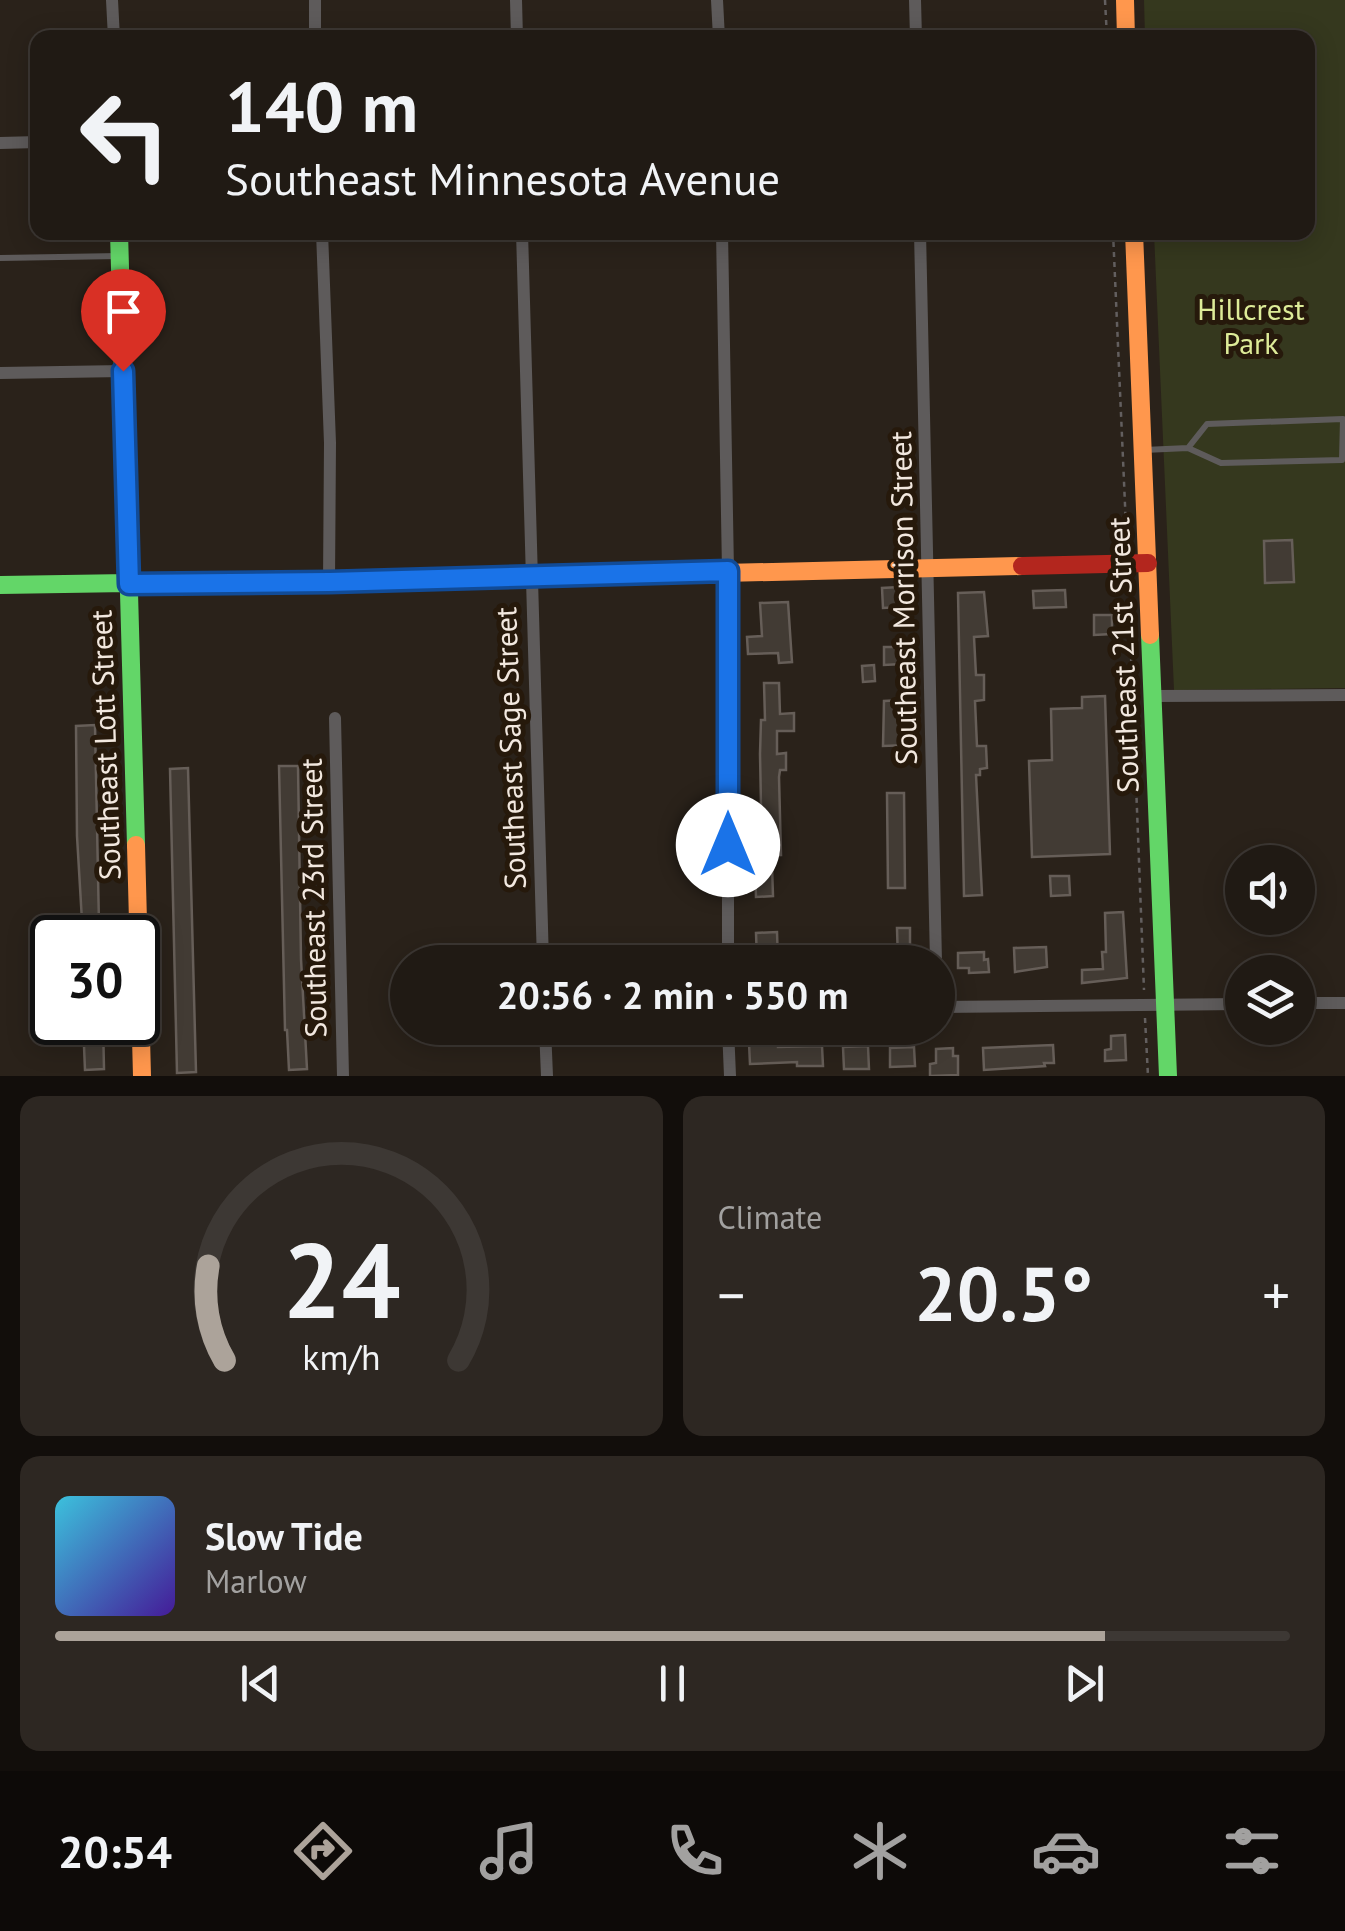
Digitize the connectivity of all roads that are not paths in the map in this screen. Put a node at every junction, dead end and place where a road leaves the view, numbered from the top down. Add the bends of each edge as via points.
1 (112, 0) edge
2 (314, 0) edge
3 (516, 0) edge
4 (718, 0) edge
5 (914, 0) edge
6 (1125, 0) edge
7 (114, 30) edge
8 (315, 30) edge
9 (517, 30) edge
10 (719, 30) edge
11 (916, 30) edge
12 (1126, 30) edge
13 (30, 142) edge
14 (0, 143) edge
15 (120, 240) edge
16 (322, 240) edge
17 (522, 240) edge
18 (722, 240) edge
19 (920, 240) edge
20 (1134, 240) edge
21 (120, 256) junction
22 (0, 258) edge
23 (123, 371) junction
24 (0, 372) edge
25 (1344, 447) edge
26 (1188, 448) junction
27 (1143, 450) junction
28 (1148, 563) junction
29 (928, 568) junction
30 (728, 571) junction
31 (530, 574) junction
32 (329, 582) junction
33 (129, 584) junction
34 (0, 585) edge
35 (1345, 695) edge
36 (1153, 696) junction
37 (335, 718) dead end
38 (542, 945) edge
39 (728, 945) edge
40 (936, 945) edge
41 (1315, 1003) edge
42 (1345, 1003) edge
43 (1165, 1004) junction
44 (1225, 1004) edge
45 (955, 1006) edge
46 (546, 1045) edge
47 (729, 1045) edge
48 (142, 1076) edge
49 (343, 1076) edge
50 (547, 1076) edge
51 (730, 1076) edge
52 (1168, 1076) edge

1 - 7 street
2 - 8 street
3 - 9 street
4 - 10 street
5 - 11 street
6 - 12 street
13 - 14 street
15 - 21 street, Southeast Lott Street
16 - 32 street
17 - 31 street, Southeast Sage Street
18 - 30 street
19 - 29 street, Southeast Morrison Street
20 - 27 street, Southeast 21st Street
21 - 22 lane
21 - 23 street, Southeast Lott Street
23 - 24 street
23 - 33 street, Southeast Lott Street
25 - 26 lane via 1342,460 1221,463
25 - 26 lane via 1343,419 1207,424
26 - 27 lane
27 - 28 street, Southeast 21st Street
28 - 29 street
28 - 36 street, Southeast 21st Street
29 - 30 street
29 - 40 street, Southeast Morrison Street
30 - 31 street
30 - 39 street
31 - 32 street
31 - 38 street, Southeast Sage Street
32 - 33 street
33 - 34 street
33 - 48 street, Southeast Lott Street
35 - 36 street
36 - 43 street, Southeast 21st Street
37 - 49 street, Southeast 23rd Street
41 - 42 street
43 - 44 street
43 - 45 street
43 - 52 street, Southeast 21st Street
46 - 50 street
47 - 51 street

